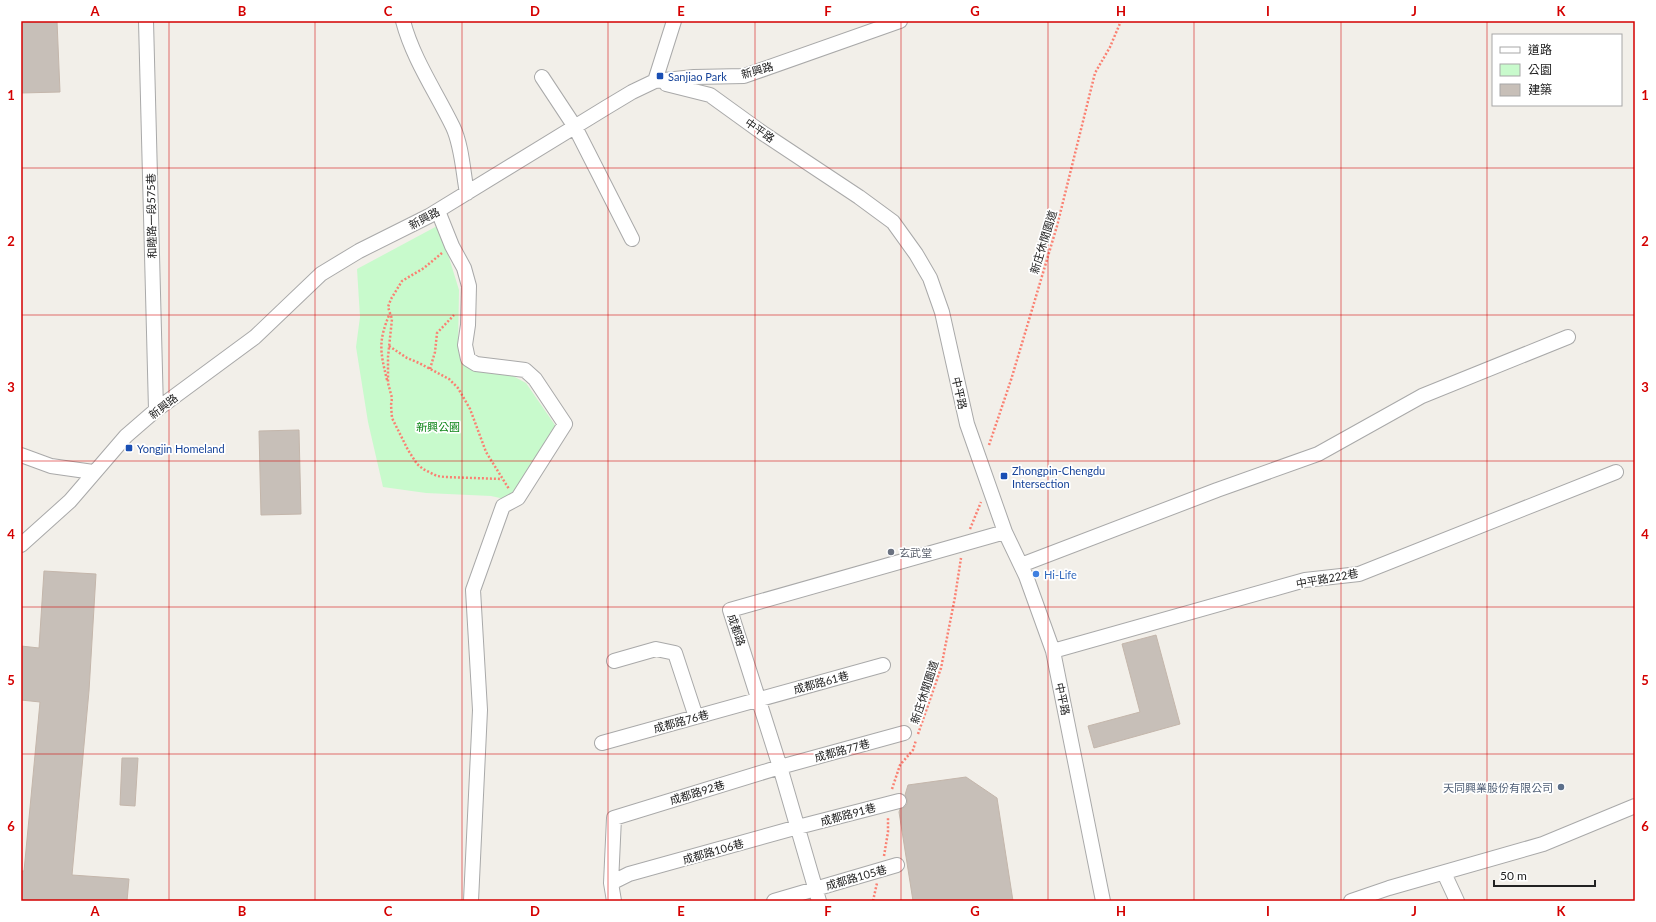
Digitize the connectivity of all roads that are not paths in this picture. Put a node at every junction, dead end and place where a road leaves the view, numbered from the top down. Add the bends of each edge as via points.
1 (146, 21) edge
2 (403, 21) edge
3 (674, 21) edge
4 (900, 21) edge
5 (542, 77) dead end
6 (655, 81) junction
7 (575, 127) junction
8 (467, 193) junction
9 (438, 211) junction
10 (632, 239) dead end
11 (1568, 337) dead end
12 (156, 410) junction
13 (21, 455) edge
14 (93, 472) junction
15 (1616, 472) dead end
16 (1005, 532) junction
17 (21, 545) edge
18 (1021, 565) junction
19 (1053, 651) junction
20 (614, 661) dead end
21 (883, 665) dead end
22 (759, 698) junction
23 (696, 717) junction
24 (904, 733) dead end
25 (602, 743) dead end
26 (780, 767) junction
27 (894, 803) road end
28 (1635, 806) edge
29 (798, 827) junction
30 (897, 865) dead end
31 (1444, 873) junction
32 (611, 883) junction
33 (817, 895) edge
34 (471, 901) edge
35 (614, 901) edge
36 (774, 901) edge
37 (1103, 901) edge
38 (1351, 901) edge
39 (1457, 901) edge

1 - 12 street, 和睦路一段575巷
2 - 8 street via 420,66 453,128 460,151
3 - 6 street
4 - 6 street, 新興路 via 744,76
5 - 7 street
6 - 7 street, 新興路
6 - 16 street, 中平路 via 710,95 893,222 930,278 942,312 967,424
7 - 8 street, 新興路
7 - 10 street
8 - 9 street, 新興路
9 - 12 street, 新興路 via 321,274 255,338
9 - 34 street via 464,268 469,286 465,345 468,359 476,364 525,370 536,379 565,424 518,498 503,506 473,590 480,710
11 - 18 street via 1422,396 1318,454
12 - 14 street, 新興路 via 126,436
13 - 14 street via 51,466
14 - 17 street, 新興路 via 70,501
15 - 19 street, 中平路222巷 via 1359,574 1305,580
16 - 18 street, 中平路
16 - 22 street, 成都路 via 730,610
18 - 19 street, 中平路
19 - 37 street, 中平路
20 - 23 street via 656,649 675,653
21 - 22 street, 成都路61巷
22 - 23 street, 成都路76巷
22 - 26 street, 成都路
23 - 25 street, 成都路76巷
24 - 26 street, 成都路77巷
26 - 29 street, 成都路
26 - 32 street, 成都路92巷 via 614,818
27 - 29 street, 成都路91巷
28 - 31 street via 1543,844
29 - 32 street, 成都路106巷 via 629,874
29 - 33 street, 成都路
30 - 33 street, 成都路105巷
31 - 38 street
31 - 39 street
32 - 35 street
33 - 36 street, 成都路105巷

